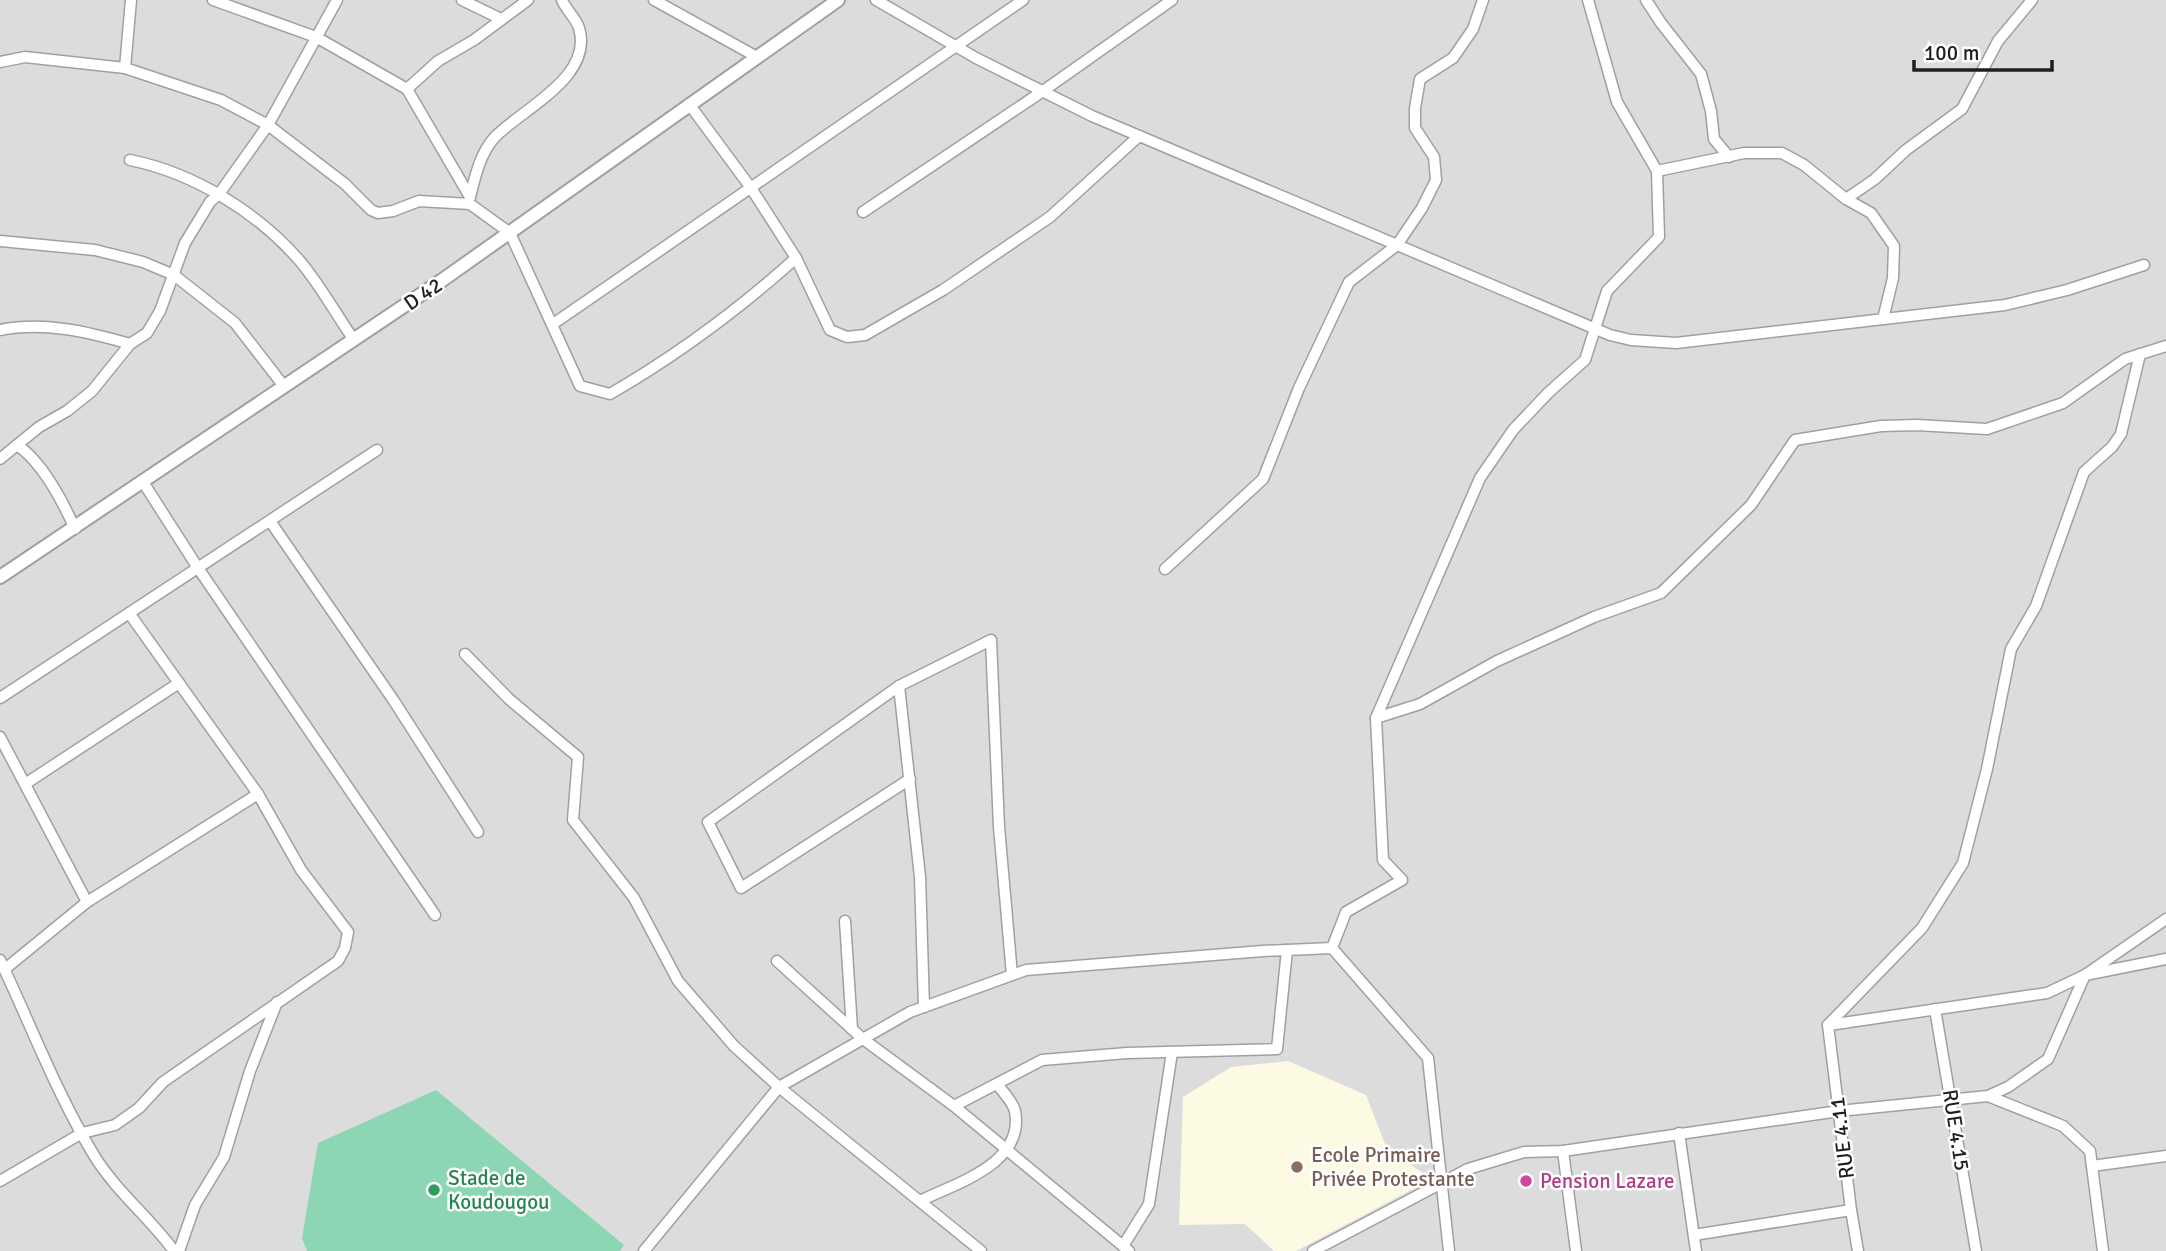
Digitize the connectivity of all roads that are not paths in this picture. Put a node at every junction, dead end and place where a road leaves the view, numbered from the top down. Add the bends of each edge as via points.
1 (131, 0) edge
2 (213, 0) edge
3 (337, 0) edge
4 (462, 0) edge
5 (528, 0) edge
6 (562, 0) edge
7 (654, 0) edge
8 (838, 0) edge
9 (876, 0) edge
10 (1023, 0) edge
11 (1172, 0) edge
12 (1483, 0) edge
13 (1588, 0) edge
14 (1646, 0) edge
15 (2032, 0) edge
16 (240, 4) edge
17 (501, 19) junction
18 (316, 37) junction
19 (956, 46) junction
20 (757, 57) junction
21 (0, 62) edge
22 (125, 68) junction
23 (407, 89) junction
24 (1043, 91) junction
25 (689, 104) junction
26 (268, 125) junction
27 (1139, 136) junction
28 (1729, 156) junction
29 (130, 160) dead end
30 (1657, 171) junction
31 (751, 188) junction
32 (219, 194) junction
33 (470, 197) junction
34 (1846, 200) junction
35 (477, 209) junction
36 (863, 212) dead end
37 (510, 233) junction
38 (0, 241) edge
39 (1397, 245) junction
40 (796, 258) junction
41 (2144, 265) dead end
42 (174, 275) junction
43 (1883, 319) junction
44 (553, 324) junction
45 (1596, 329) junction
46 (0, 331) edge
47 (354, 340) junction
48 (130, 344) junction
49 (2166, 346) edge
50 (2140, 354) junction
51 (283, 385) junction
52 (17, 445) junction
53 (377, 450) dead end
54 (0, 459) edge
55 (143, 482) junction
56 (270, 521) junction
57 (75, 529) junction
58 (198, 568) junction
59 (1165, 569) dead end
60 (0, 577) edge
61 (129, 613) junction
62 (465, 654) dead end
63 (178, 683) junction
64 (900, 686) junction
65 (0, 698) edge
66 (1376, 718) junction
67 (0, 737) edge
68 (910, 779) junction
69 (25, 784) junction
70 (258, 794) junction
71 (478, 832) dead end
72 (87, 902) junction
73 (435, 915) dead end
74 (2166, 919) edge
75 (845, 921) dead end
76 (1332, 948) junction
77 (1287, 950) junction
78 (2166, 959) edge
79 (777, 961) dead end
80 (2, 964) edge
81 (1012, 975) junction
82 (2085, 975) junction
83 (277, 1001) junction
84 (924, 1007) junction
85 (1936, 1009) junction
86 (1828, 1025) junction
87 (852, 1029) junction
88 (863, 1039) junction
89 (1172, 1052) junction
90 (997, 1084) junction
91 (779, 1087) junction
92 (1988, 1096) junction
93 (1951, 1098) junction
94 (954, 1107) junction
95 (1839, 1111) junction
96 (82, 1133) junction
97 (1679, 1133) junction
98 (1007, 1151) junction
99 (1563, 1151) junction
100 (2166, 1156) edge
101 (2092, 1166) junction
102 (0, 1181) edge
103 (1442, 1181) junction
104 (920, 1201) junction
105 (1851, 1210) junction
106 (1694, 1235) junction
107 (1126, 1248) edge
108 (649, 1249) edge
109 (177, 1251) edge
110 (981, 1251) edge
111 (1313, 1251) edge
112 (1449, 1251) edge
113 (1576, 1251) edge
114 (1696, 1251) edge
115 (1858, 1251) edge
116 (1976, 1251) edge
117 (2103, 1251) edge

1 - 22 street
2 - 16 street
3 - 18 street
4 - 17 street
5 - 17 street
6 - 33 street via 579,27 573,68 552,92 494,138
7 - 20 street
8 - 20 street, D 42 / D 42
9 - 19 street
10 - 19 street
11 - 24 street
12 - 39 street via 1473,29 1453,58 1420,79 1415,128 1434,157 1436,180
13 - 30 street via 1617,102
14 - 28 street via 1701,74 1714,139
15 - 34 street via 1998,41 1962,109
16 - 18 street
17 - 23 street via 438,61
18 - 23 street
18 - 26 street
19 - 24 street
19 - 31 street
20 - 25 street, D 42 / D 42
21 - 22 street via 25,57
22 - 26 street via 221,100
23 - 33 street
24 - 27 street
24 - 36 street
25 - 31 street
25 - 37 street, D 42 / D 42
26 - 32 street
26 - 35 street via 345,184 370,210 393,211 419,201 466,203
27 - 39 street
27 - 40 street via 1049,216 943,290 865,335 847,337 830,330
28 - 30 street
28 - 34 street via 1782,153
29 - 32 street via 154,165
30 - 45 street via 1659,237 1607,291
31 - 40 street
31 - 44 street
32 - 42 street via 185,243
32 - 47 street via 266,228 300,261
33 - 35 street
34 - 43 street via 1871,213 1894,246 1893,278
35 - 37 street
37 - 44 street
37 - 47 street, D 42 / D 42
38 - 42 street via 94,250
39 - 45 street
39 - 59 street via 1349,282 1263,479
40 - 44 street via 711,330 610,394 580,386
41 - 43 street via 2005,305
42 - 48 street via 147,332
42 - 51 street via 234,323
43 - 45 street via 1676,343 1631,340
45 - 66 street via 1585,360 1513,429 1480,478
46 - 48 street via 52,328
47 - 51 street, D 42 / D 42
48 - 52 street via 92,391
49 - 50 street
50 - 66 street via 2125,359 2063,403 1987,429 1881,426 1794,440 1751,505 1661,593 1594,617 1497,660 1420,704
50 - 86 street via 2121,434 2084,472 2036,606 2011,649 1963,863 1922,929
51 - 55 street, D 42 / D 42
52 - 54 street
52 - 57 street via 61,497
53 - 56 street
55 - 57 street, D 42 / D 42
55 - 58 street
56 - 58 street
56 - 71 street
57 - 60 street, D 42 / D 42
58 - 61 street
58 - 73 street
61 - 63 street
61 - 65 street
62 - 91 street via 509,699 578,757 573,820 634,898 678,981 734,1045
63 - 69 street
63 - 70 street
64 - 68 street
64 - 68 street via 708,822 741,888
64 - 81 street via 991,640 999,827
66 - 76 street via 1383,860 1402,880 1346,912
67 - 69 street
68 - 84 street via 920,877
69 - 72 street
70 - 72 street
70 - 83 street via 301,870 348,932 338,961
72 - 80 street
74 - 82 street
75 - 87 street
76 - 77 street
76 - 103 street via 1428,1058
77 - 81 street via 1026,970
77 - 89 street via 1277,1049
78 - 82 street
79 - 87 street
80 - 96 street
81 - 84 street
82 - 85 street via 2047,993
82 - 92 street via 2048,1059
83 - 96 street via 163,1082 139,1108 114,1125
83 - 109 street via 225,1157 195,1205
84 - 88 street
85 - 86 street
85 - 93 street, RUE 4.15
86 - 95 street, RUE 4.11
87 - 88 street
88 - 91 street
88 - 94 street
89 - 90 street via 1042,1060
89 - 107 street via 1149,1204
90 - 94 street
90 - 98 street via 1014,1110 1014,1136
91 - 104 street
91 - 108 street
92 - 93 street
92 - 101 street via 2063,1126 2090,1151
93 - 95 street
93 - 116 street, RUE 4.15
94 - 98 street
95 - 97 street
95 - 105 street, RUE 4.11
96 - 102 street
96 - 109 street via 124,1197
97 - 99 street
97 - 106 street
98 - 104 street via 988,1167
98 - 107 street
99 - 103 street via 1524,1152
99 - 113 street
100 - 101 street
101 - 117 street
103 - 111 street
103 - 112 street
104 - 110 street
105 - 106 street
105 - 115 street, RUE 4.11
106 - 114 street

